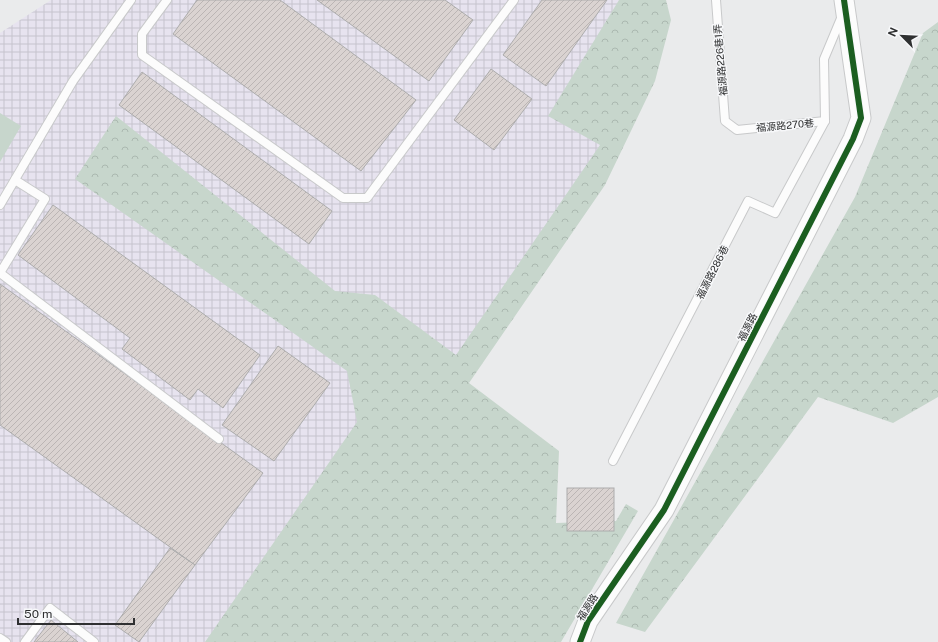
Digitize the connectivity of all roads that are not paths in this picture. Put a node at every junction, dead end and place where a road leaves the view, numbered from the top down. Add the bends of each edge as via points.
1 (131, 0) edge
2 (167, 0) edge
3 (514, 0) edge
4 (716, 0) edge
5 (845, 4) edge
6 (725, 121) joint
7 (825, 121) junction
8 (14, 180) junction
9 (0, 205) edge
10 (0, 273) edge
11 (219, 438) dead end
12 (613, 462) dead end
13 (0, 638) edge
14 (6, 642) edge
15 (25, 642) edge
16 (94, 642) edge
17 (580, 642) edge

1 - 8 lane via 73,81
2 - 3 lane via 142,34 142,55 343,198 367,198
4 - 6 lane, 福源路226巷1弄
5 - 7 lane, 福源路270巷 via 824,59
5 - 17 street, 福源路 via 861,118 853,139 664,510 588,621
6 - 7 lane, 福源路270巷 via 737,130
7 - 12 lane, 福源路286巷 via 775,213 748,201
8 - 9 lane
8 - 10 lane via 45,199
10 - 11 lane
13 - 14 lane
15 - 16 lane via 50,608

